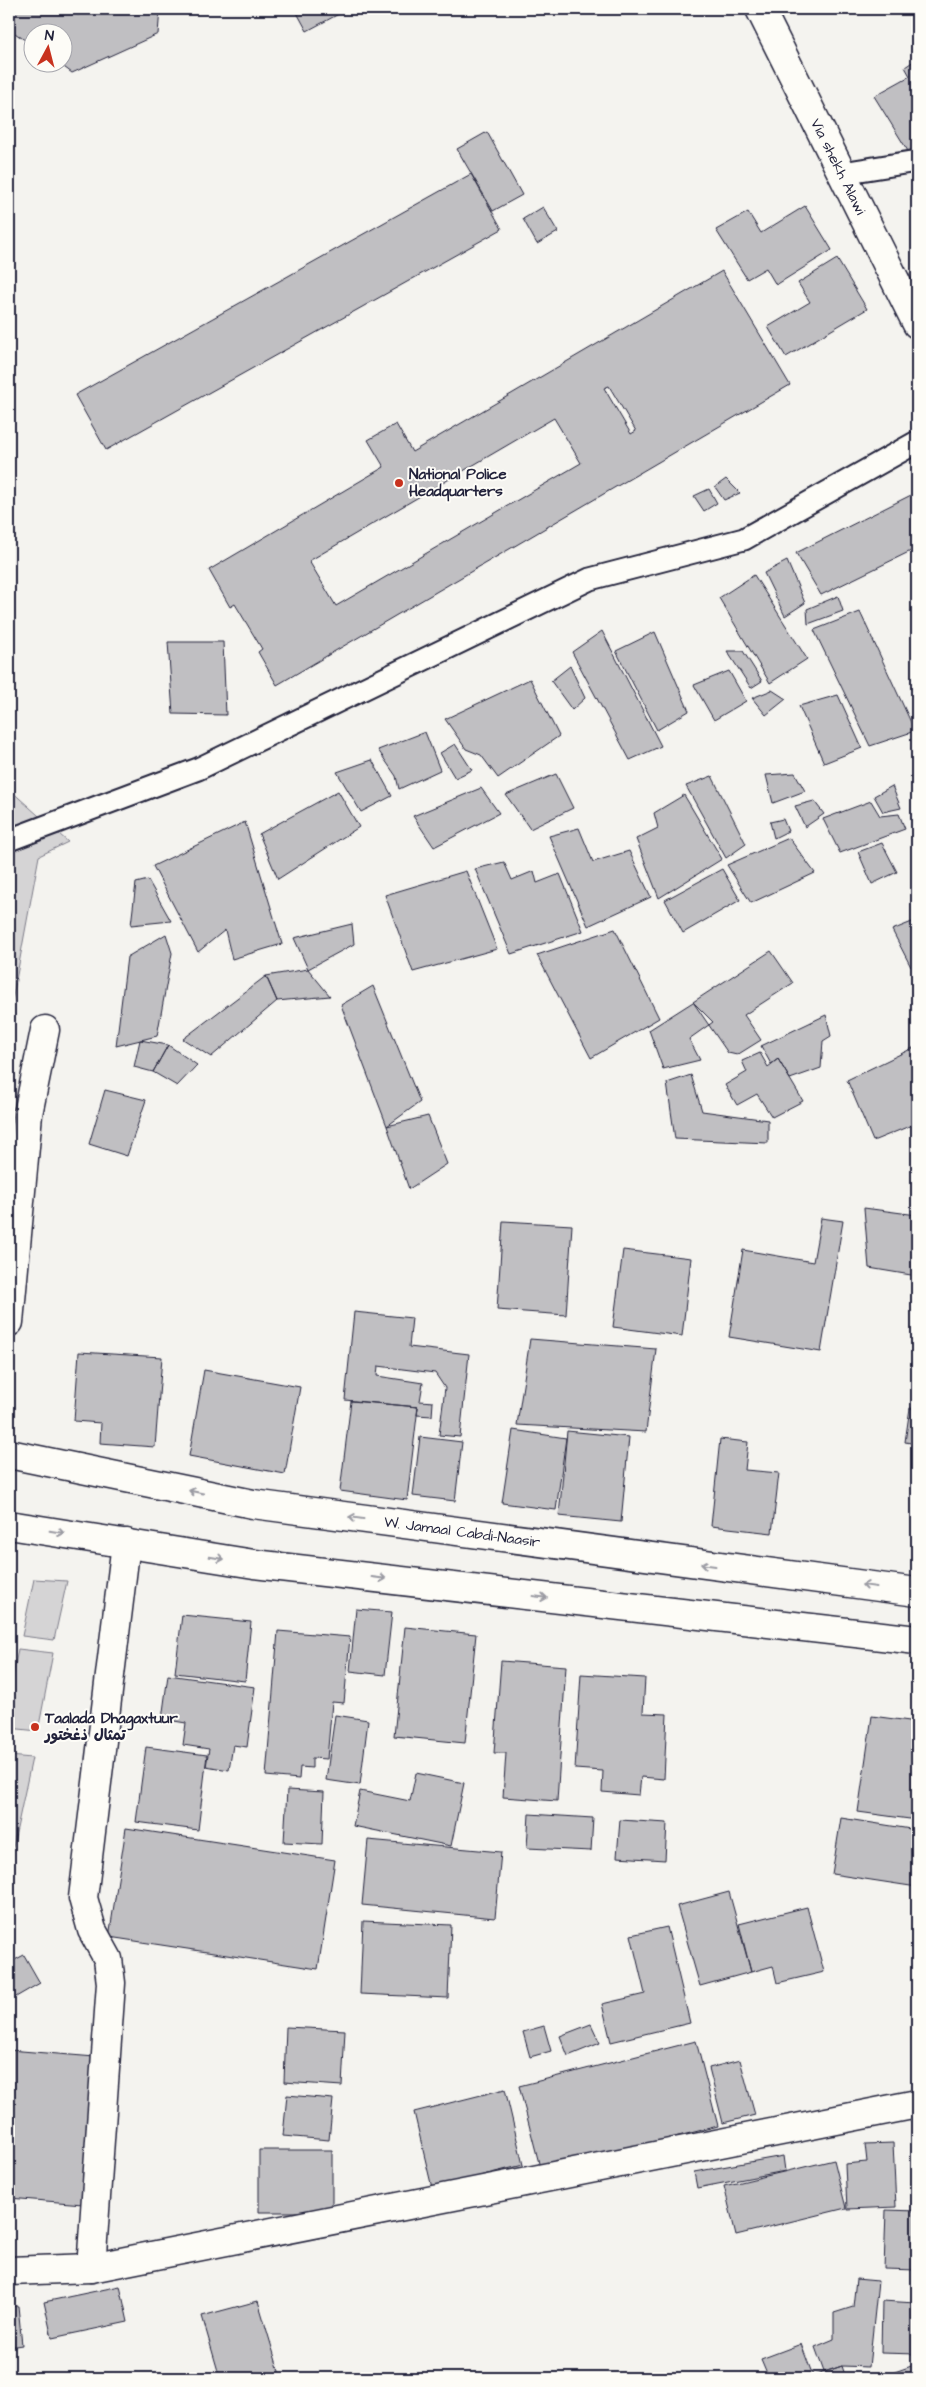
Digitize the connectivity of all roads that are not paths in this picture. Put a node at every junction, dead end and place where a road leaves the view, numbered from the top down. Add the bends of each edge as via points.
1 (760, 9) edge
2 (917, 161) edge
3 (842, 173) junction
4 (917, 324) edge
5 (917, 442) edge
6 (9, 840) edge
7 (45, 1030) dead end
8 (9, 1322) edge
9 (9, 1454) edge
10 (9, 1525) edge
11 (126, 1543) junction
12 (917, 1592) edge
13 (917, 1640) edge
14 (917, 2104) edge
15 (90, 2268) junction
16 (9, 2271) edge

1 - 3 main road, Via shekh Alawi
2 - 3 lane
3 - 4 main road, Via shekh Alawi
5 - 6 lane via 744,539 590,579 198,769
7 - 8 main road via 28,1114
12 -> 9 main road, W. Jamaal Cabdi-Naasir via 253,1504
10 -> 11 main road
11 -> 13 main road via 254,1564
11 - 15 main road via 83,1898 92,1930 108,1959 111,1983
14 - 15 main road
15 - 16 main road

